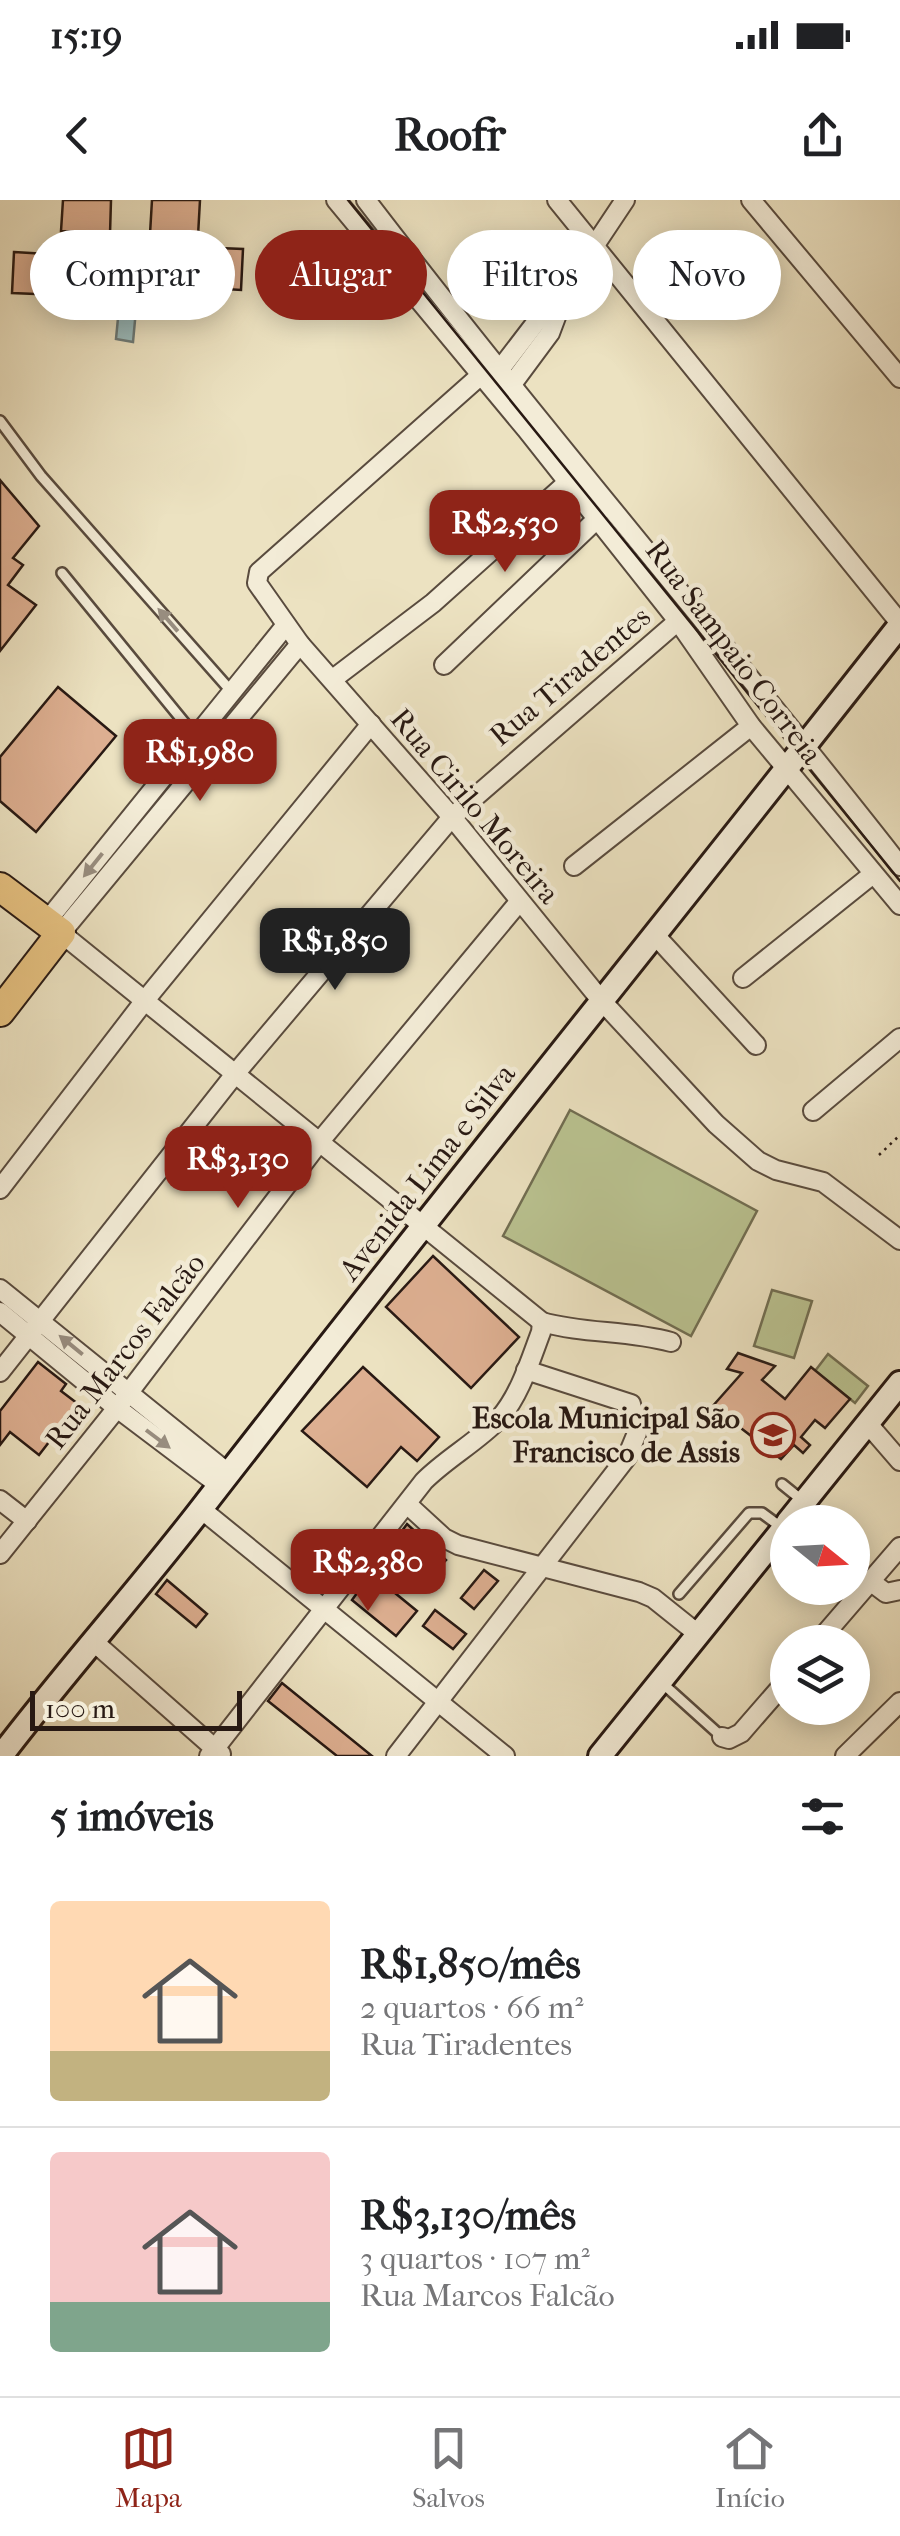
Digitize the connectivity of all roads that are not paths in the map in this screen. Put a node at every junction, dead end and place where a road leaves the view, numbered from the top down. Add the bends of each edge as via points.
1 (336, 200) edge
2 (366, 200) edge
3 (556, 200) edge
4 (625, 200) edge
5 (751, 200) edge
6 (579, 230) edge
7 (605, 230) edge
8 (613, 272) edge
9 (534, 320) edge
10 (554, 320) edge
11 (489, 374) junction
12 (900, 378) edge
13 (510, 387) junction
14 (0, 421) edge
15 (567, 482) junction
16 (598, 518) junction
17 (62, 572) dead end
18 (678, 621) junction
19 (900, 624) edge
20 (286, 625) junction
21 (300, 644) junction
22 (444, 664) dead end
23 (332, 679) junction
24 (233, 693) junction
25 (371, 724) junction
26 (751, 726) junction
27 (197, 738) junction
28 (806, 746) junction
29 (788, 771) junction
30 (452, 818) junction
31 (574, 866) dead end
32 (900, 866) edge
33 (874, 874) junction
34 (0, 887) edge
35 (519, 902) junction
36 (900, 905) edge
37 (54, 927) junction
38 (654, 934) junction
39 (744, 978) dead end
40 (0, 985) edge
41 (600, 999) junction
42 (146, 1000) junction
43 (0, 1012) edge
44 (900, 1038) edge
45 (756, 1044) dead end
46 (235, 1074) junction
47 (814, 1111) dead end
48 (321, 1140) junction
49 (0, 1189) edge
50 (423, 1225) junction
51 (898, 1235) edge
52 (0, 1290) edge
53 (0, 1312) edge
54 (40, 1321) junction
55 (542, 1322) junction
56 (28, 1336) junction
57 (670, 1342) dead end
58 (526, 1370) junction
59 (0, 1372) edge
60 (900, 1384) edge
61 (129, 1392) junction
62 (116, 1408) junction
63 (868, 1424) junction
64 (900, 1461) edge
65 (224, 1479) junction
66 (782, 1484) dead end
67 (0, 1500) edge
68 (804, 1502) junction
69 (408, 1504) junction
70 (802, 1505) edge
71 (201, 1509) junction
72 (770, 1516) edge
73 (27, 1521) junction
74 (770, 1545) edge
75 (900, 1547) edge
76 (0, 1554) edge
77 (542, 1569) junction
78 (870, 1582) joint
79 (900, 1590) edge
80 (679, 1594) dead end
81 (850, 1605) edge
82 (325, 1609) junction
83 (833, 1625) edge
84 (698, 1634) junction
85 (94, 1642) junction
86 (660, 1682) junction
87 (438, 1700) junction
88 (770, 1700) edge
89 (898, 1707) edge
90 (722, 1737) joint
91 (216, 1754) edge
92 (0, 1756) edge
93 (396, 1756) edge
94 (505, 1756) edge
95 (600, 1756) edge
96 (844, 1756) edge

1 - 11 street, Rua Sampaio Correia
2 - 11 street, Rua Sampaio Correia
3 - 6 street
4 - 7 street
5 - 12 street
8 - 19 street
9 - 11 street
10 - 13 street
11 - 13 street, Rua Sampaio Correia
11 - 15 street, Rua Sampaio Correia
11 - 20 street, Rua Cirilo Moreira via 258,574 257,583
13 - 28 street, Rua Sampaio Correia
24 -> 14 lane
15 - 16 street, Rua Sampaio Correia
15 - 23 street via 434,603
16 - 18 street, Rua Sampaio Correia
16 - 22 street
17 - 27 lane
18 - 26 street, Rua Sampaio Correia
18 - 30 street, Rua Tiradentes
19 - 28 main road, Avenida Lima e Silva
20 - 21 street, Rua Cirilo Moreira
20 - 24 street
21 - 23 street, Rua Cirilo Moreira
21 - 37 street
23 - 25 street, Rua Cirilo Moreira
24 - 27 street
25 - 30 street, Rua Cirilo Moreira
25 - 42 street
26 - 29 street, Rua Sampaio Correia
26 - 31 street
27 -> 37 street
28 - 29 main road, Avenida Lima e Silva
28 - 32 street, Rua Sampaio Correia
29 - 33 street, Rua Sampaio Correia
29 - 38 main road, Avenida Lima e Silva
30 - 35 street, Rua Cirilo Moreira
30 - 46 street, Rua Tiradentes
33 - 36 street, Rua Sampaio Correia
33 - 39 street
34 - 37 main road
35 - 41 street, Rua Cirilo Moreira
35 - 48 street, Rua Marcos Falcão
37 - 40 main road
37 - 42 street
37 - 43 main road
38 - 41 main road, Avenida Lima e Silva
38 - 45 street
41 - 50 main road, Avenida Lima e Silva
41 - 51 street, Rua Cirilo Moreira via 758,1160 823,1182
42 - 46 street
42 - 49 street
44 - 47 street
46 - 48 street
46 - 54 street, Rua Tiradentes
48 - 50 street
48 - 61 street, Rua Marcos Falcão
50 - 55 street
50 - 65 main road, Avenida Lima e Silva
52 - 54 street
53 - 56 street
54 - 56 street, Rua Tiradentes
61 -> 54 street
55 - 57 street
55 - 58 street
56 - 59 street, Rua Tiradentes
56 - 62 street
58 - 69 street via 498,1419 442,1462
58 - 77 street via 631,1404 637,1433 628,1456
60 - 63 main road
61 - 62 street, Rua Marcos Falcão
61 - 65 street
62 -> 65 street
62 - 73 street, Rua Marcos Falcão
63 - 64 street
63 - 68 main road
65 - 71 main road, Avenida Lima e Silva
66 - 68 lane
67 - 73 street
68 - 70 main road
69 - 77 street via 458,1545
69 - 82 street
71 - 82 street
71 - 85 main road, Avenida Lima e Silva
72 - 80 lane via 749,1514
73 - 76 street, Rua Marcos Falcão
74 - 84 main road
75 - 78 street
77 - 84 street via 640,1592
77 - 87 street
78 - 79 street via 886,1593
81 - 83 street
82 - 87 street
82 - 91 street
84 - 86 main road
85 - 91 street
85 - 92 main road, Avenida Lima e Silva
86 - 90 lane
86 - 95 main road
87 - 93 street
87 - 94 street
88 - 90 street via 741,1733
89 - 96 street

